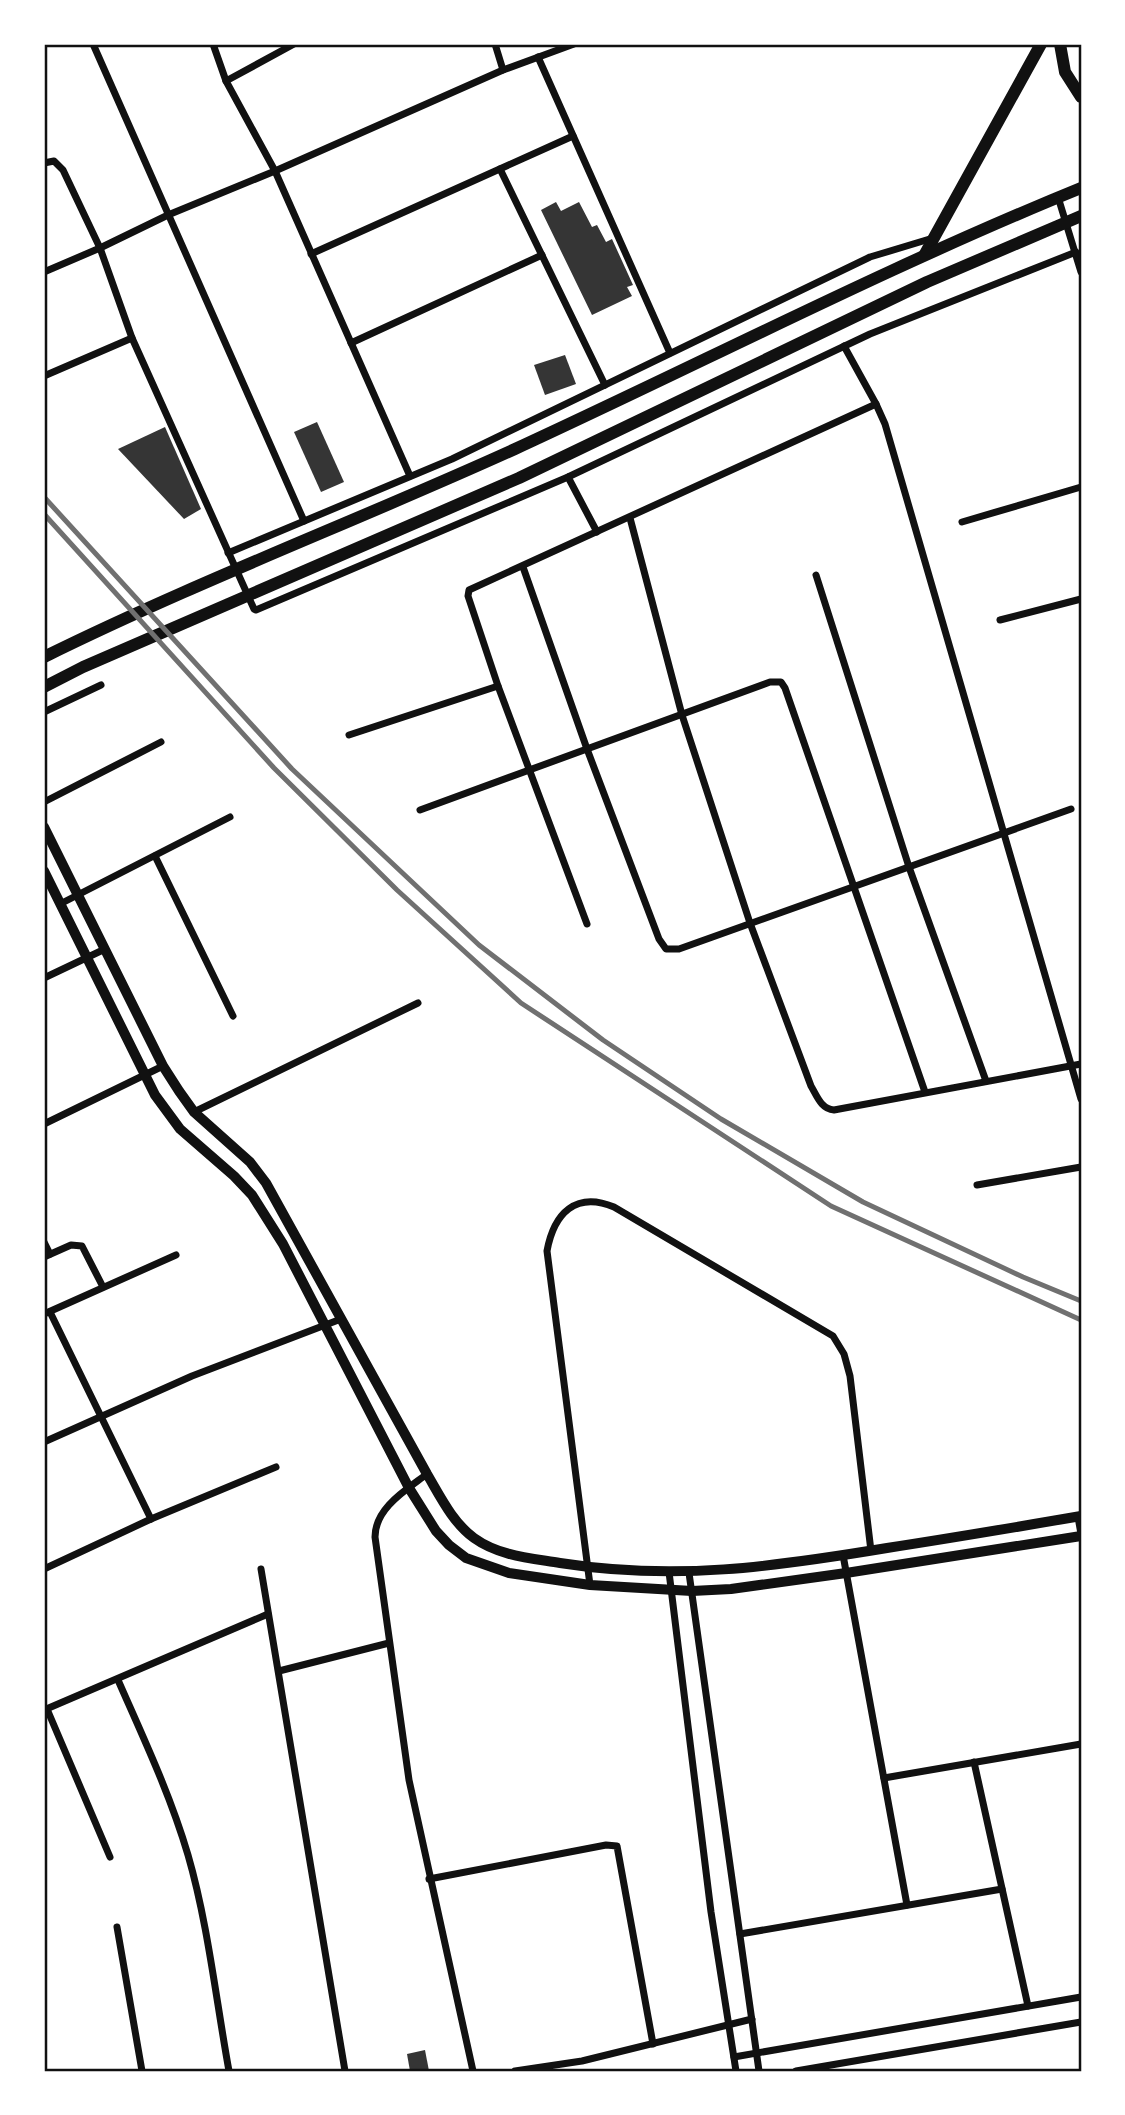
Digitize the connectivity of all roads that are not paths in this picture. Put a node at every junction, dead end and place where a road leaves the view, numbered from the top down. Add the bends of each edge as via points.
1 (93, 44) edge
2 (213, 44) edge
3 (294, 44) edge
4 (495, 44) edge
5 (574, 44) edge
6 (1041, 44) edge
7 (1060, 44) edge
8 (538, 57) junction
9 (503, 70) junction
10 (226, 81) junction
11 (1081, 97) edge
12 (573, 136) junction
13 (44, 163) edge
14 (500, 169) junction
15 (275, 171) junction
16 (1081, 188) edge
17 (1058, 197) junction
18 (168, 215) junction
19 (1081, 216) edge
20 (1067, 222) junction
21 (934, 237) junction
22 (100, 248) junction
23 (1076, 252) junction
24 (311, 254) junction
25 (925, 254) junction
26 (542, 255) junction
27 (44, 272) edge
28 (1081, 272) edge
29 (132, 338) junction
30 (351, 343) junction
31 (844, 346) junction
32 (670, 354) junction
33 (44, 376) edge
34 (604, 385) junction
35 (876, 404) junction
36 (410, 476) junction
37 (568, 477) junction
38 (1081, 487) edge
39 (630, 518) junction
40 (304, 521) junction
41 (962, 522) dead end
42 (597, 532) junction
43 (228, 553) junction
44 (523, 567) junction
45 (817, 575) dead end
46 (1081, 599) edge
47 (1000, 620) dead end
48 (44, 657) edge
49 (101, 685) dead end
50 (498, 686) junction
51 (44, 687) edge
52 (44, 712) edge
53 (682, 715) junction
54 (349, 735) dead end
55 (161, 742) dead end
56 (587, 749) junction
57 (529, 770) junction
58 (44, 802) edge
59 (1071, 809) dead end
60 (420, 810) dead end
61 (230, 817) dead end
62 (44, 827) edge
63 (1004, 833) junction
64 (155, 856) junction
65 (909, 867) junction
66 (44, 871) edge
67 (852, 887) junction
68 (78, 895) junction
69 (60, 904) junction
70 (750, 923) junction
71 (587, 924) dead end
72 (105, 950) junction
73 (87, 958) junction
74 (44, 978) edge
75 (418, 1003) dead end
76 (233, 1016) dead end
77 (1081, 1064) edge
78 (163, 1066) junction
79 (1070, 1066) junction
80 (144, 1076) junction
81 (986, 1081) junction
82 (925, 1093) junction
83 (1081, 1099) edge
84 (194, 1112) junction
85 (44, 1124) edge
86 (1081, 1167) edge
87 (977, 1185) dead end
88 (44, 1242) edge
89 (176, 1255) dead end
90 (47, 1256) edge
91 (103, 1287) junction
92 (47, 1313) edge
93 (341, 1319) junction
94 (325, 1325) junction
95 (100, 1415) junction
96 (44, 1441) edge
97 (276, 1467) dead end
98 (427, 1474) junction
99 (409, 1488) junction
100 (1080, 1517) edge
101 (151, 1519) junction
102 (1081, 1535) edge
103 (871, 1551) junction
104 (843, 1555) junction
105 (588, 1567) junction
106 (44, 1569) edge
107 (261, 1569) dead end
108 (669, 1572) junction
109 (689, 1573) junction
110 (846, 1573) junction
111 (590, 1585) junction
112 (672, 1590) junction
113 (692, 1591) junction
114 (268, 1614) junction
115 (389, 1643) junction
116 (279, 1671) junction
117 (118, 1680) junction
118 (45, 1709) edge
119 (1081, 1744) edge
120 (974, 1762) junction
121 (884, 1778) junction
122 (110, 1857) dead end
123 (429, 1878) junction
124 (1002, 1889) junction
125 (907, 1905) junction
126 (117, 1927) dead end
127 (740, 1934) junction
128 (1081, 1997) edge
129 (1028, 2006) junction
130 (752, 2019) junction
131 (1081, 2022) edge
132 (729, 2025) junction
133 (653, 2044) junction
134 (757, 2053) junction
135 (734, 2057) junction
136 (582, 2061) junction
137 (142, 2071) edge
138 (229, 2071) edge
139 (345, 2071) edge
140 (473, 2071) edge
141 (515, 2071) edge
142 (584, 2071) edge
143 (736, 2071) edge
144 (760, 2071) edge
145 (796, 2071) edge

1 - 18 street
2 - 10 street
3 - 10 street
4 - 9 street
5 - 8 street
6 - 21 main road
7 - 11 main road via 1065,72
8 - 9 street
8 - 12 street
9 - 15 street
10 - 15 street
12 - 14 street
12 - 32 street
13 - 22 street via 60,165
14 - 24 street
14 - 26 street
15 - 18 street
15 - 24 street
16 - 17 main road
17 - 20 street
17 - 25 main road
18 - 22 street
18 - 40 street
19 - 20 main road
20 - 23 street
20 - 51 main road via 901,294 519,478
21 - 25 main road
21 - 32 street via 870,257
22 - 27 street
22 - 29 street
23 - 28 street
23 - 31 street
24 - 30 street
25 - 48 main road via 514,449
26 - 30 street
26 - 34 street
29 - 33 street
29 - 43 street
30 - 36 street
31 - 35 street
31 - 37 street
32 - 34 street
34 - 36 street
35 - 39 street
35 - 63 street
36 - 40 street
37 - 42 street
37 - 43 street via 258,610
38 - 41 street
39 - 42 street
39 - 53 street
40 - 43 street
42 - 44 street
44 - 50 street via 468,592
44 - 56 street
45 - 65 street
46 - 47 street
49 - 52 street
50 - 54 street
50 - 57 street
53 - 56 street
53 - 67 street via 781,682
53 - 70 street
55 - 58 street
56 - 57 street
56 - 70 street via 666,949 679,949
57 - 60 street
57 - 71 street
59 - 63 street
61 - 64 street
62 - 68 street
63 - 65 street
63 - 79 street
64 - 68 street
64 - 76 street
65 - 67 street
65 - 81 street
66 - 69 street
67 - 70 street
67 - 82 street
68 - 69 street
68 - 72 street
69 - 73 street
70 - 82 street via 811,1086 826,1108
72 - 73 street
72 - 78 street
73 - 74 street
73 - 80 street
75 - 84 street
77 - 79 street
78 - 80 street
78 - 84 street
79 - 81 street
79 - 83 street
80 - 85 street
80 - 94 street via 180,1129 252,1195
81 - 82 street
84 - 93 street via 267,1183
86 - 87 street
88 - 90 street
89 - 91 street
90 - 91 street via 71,1245 82,1246
91 - 92 street
92 - 95 street
93 - 94 street
93 - 98 street
94 - 95 street
94 - 99 street
95 - 96 street
95 - 101 street
97 - 101 street
98 - 99 street
98 - 105 street via 460,1525 491,1548
99 - 111 street via 436,1531 466,1558 509,1573
99 - 115 street via 382,1513 375,1528
100 - 102 street
100 - 103 street
101 - 106 street
102 - 110 street
103 - 104 street
103 - 105 street via 850,1376 844,1354 832,1336 614,1208 589,1201 561,1215 547,1251
104 - 109 street
104 - 110 street
105 - 108 street
105 - 111 street
107 - 114 street
108 - 109 street
108 - 112 street
109 - 113 street
110 - 113 street
110 - 121 street
111 - 112 street
112 - 113 street
112 - 132 street
113 - 127 street
114 - 116 street
114 - 117 street
115 - 116 street
115 - 123 street
116 - 139 street
117 - 118 street
117 - 138 street via 188,1855
118 - 122 street
119 - 120 street
120 - 121 street
120 - 124 street
121 - 125 street
123 - 133 street via 617,1846
123 - 140 street
124 - 125 street
124 - 129 street
125 - 127 street
126 - 137 street
127 - 130 street
128 - 129 street
129 - 134 street
130 - 132 street
130 - 134 street
131 - 145 street
132 - 133 street
132 - 135 street
133 - 136 street
134 - 135 street
134 - 144 street
135 - 143 street
136 - 141 street
136 - 142 street

